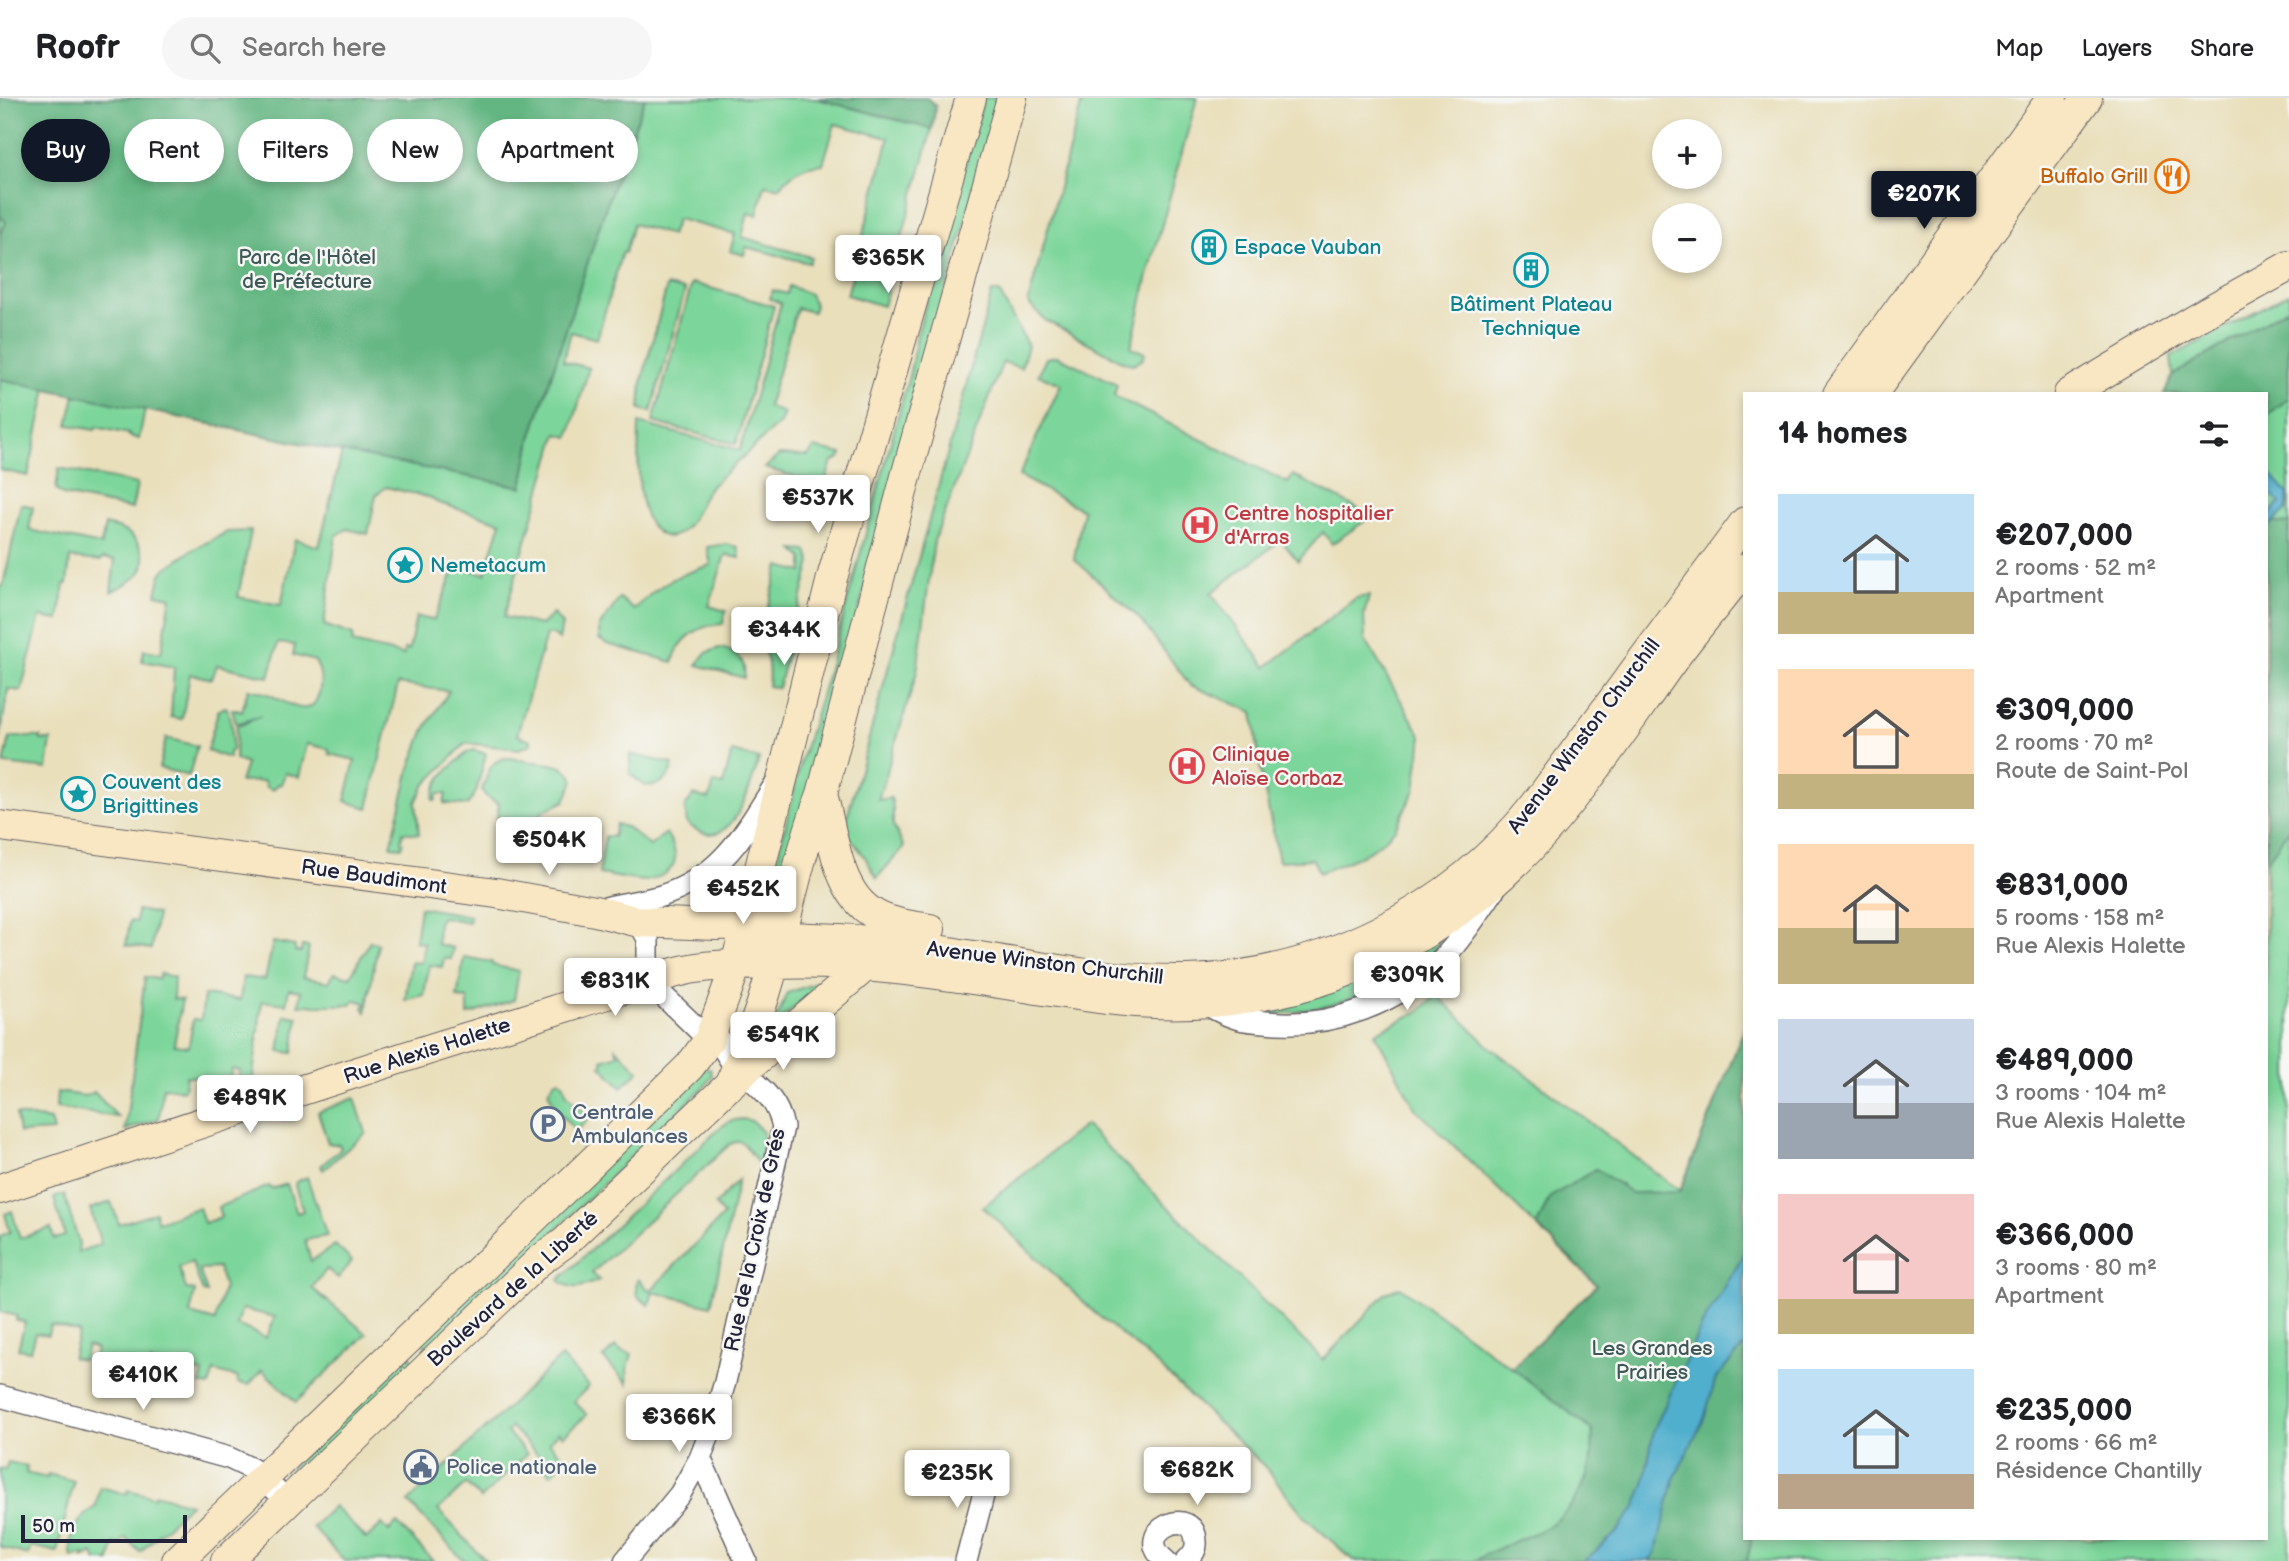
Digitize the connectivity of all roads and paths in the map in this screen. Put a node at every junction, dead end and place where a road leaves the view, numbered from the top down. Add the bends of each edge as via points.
1 (971, 98) edge
2 (1012, 98) edge
3 (2052, 98) edge
4 (2079, 98) edge
5 (2087, 98) edge
6 (2063, 131) junction
7 (2289, 266) edge
8 (1839, 392) edge
9 (1873, 392) edge
10 (2072, 392) edge
11 (1743, 525) edge
12 (1743, 572) edge
13 (1743, 592) edge
14 (1712, 611) junction
15 (784, 769) junction
16 (822, 794) junction
17 (0, 826) edge
18 (1512, 866) junction
19 (595, 911) junction
20 (1406, 916) junction
21 (639, 922) junction
22 (747, 924) junction
23 (780, 941) junction
24 (868, 952) junction
25 (736, 965) junction
26 (648, 981) junction
27 (1203, 1003) junction
28 (711, 1034) junction
29 (737, 1074) junction
30 (0, 1189) edge
31 (0, 1396) edge
32 (700, 1458) junction
33 (990, 1469) dead end
34 (262, 1477) junction
35 (288, 1501) junction
36 (177, 1561) edge
37 (226, 1561) edge
38 (625, 1561) edge
39 (746, 1561) edge
40 (966, 1561) edge
41 (1166, 1561) edge
42 (1186, 1561) edge

1 - 15 main road, Boulevard de la Liberté via 832,578
2 - 16 main road
3 - 8 main road
4 - 6 street
5 - 6 main road
6 - 9 main road
7 - 10 main road
11 - 20 main road, Avenue Winston Churchill via 1524,819 1480,865
12 - 14 main road, Avenue Winston Churchill
13 - 14 main road
14 - 18 main road, Avenue Winston Churchill via 1578,792
15 - 19 street via 741,839 710,870 665,895
15 - 22 main road, Boulevard de la Liberté
16 - 20 main road via 851,892 869,912 896,924 1086,954 1175,962 1279,952
16 - 23 main road
17 - 19 main road, Rue Baudimont via 496,893
18 - 27 main road, Avenue Winston Churchill via 1447,919 1373,962 1287,990
18 - 27 street via 1446,954 1412,984 1373,1006 1320,1021 1278,1024 1234,1018
19 - 21 main road, Rue Baudimont
20 - 24 main road, Avenue Winston Churchill via 1327,954 1258,971 1189,979
21 - 22 main road, Rue Baudimont
21 - 26 street via 648,939
22 - 23 main road, Rue Baudimont
22 - 25 main road, Boulevard de la Liberté
23 - 24 main road, Avenue Winston Churchill
23 - 24 main road, Avenue Winston Churchill via 820,920 849,923
23 - 25 main road, Rue Alexis Halette
23 - 29 main road
24 - 27 main road, Avenue Winston Churchill via 1116,1001
24 - 29 main road, Boulevard de la Liberté via 833,994
25 - 26 main road, Rue Alexis Halette via 692,968
25 - 28 main road, Boulevard de la Liberté
26 - 28 street, Rue de la Croix de Grés
26 - 30 main road, Rue Alexis Halette
28 - 29 street, Rue de la Croix de Grés
28 - 34 main road, Boulevard de la Liberté via 690,1066
29 - 32 street, Rue de la Croix de Grés via 772,1098 783,1126 723,1389
29 - 35 main road, Boulevard de la Liberté
31 - 34 street via 214,1452
32 - 38 street, Rue de la Croix de Grés via 680,1494
32 - 39 street
33 - 40 street
34 - 35 street
34 - 36 main road, Boulevard de la Liberté
35 - 37 main road, Boulevard de la Liberté
41 - 42 street via 1157,1551 1156,1538 1163,1526 1176,1522 1189,1527 1196,1538 1195,1552

